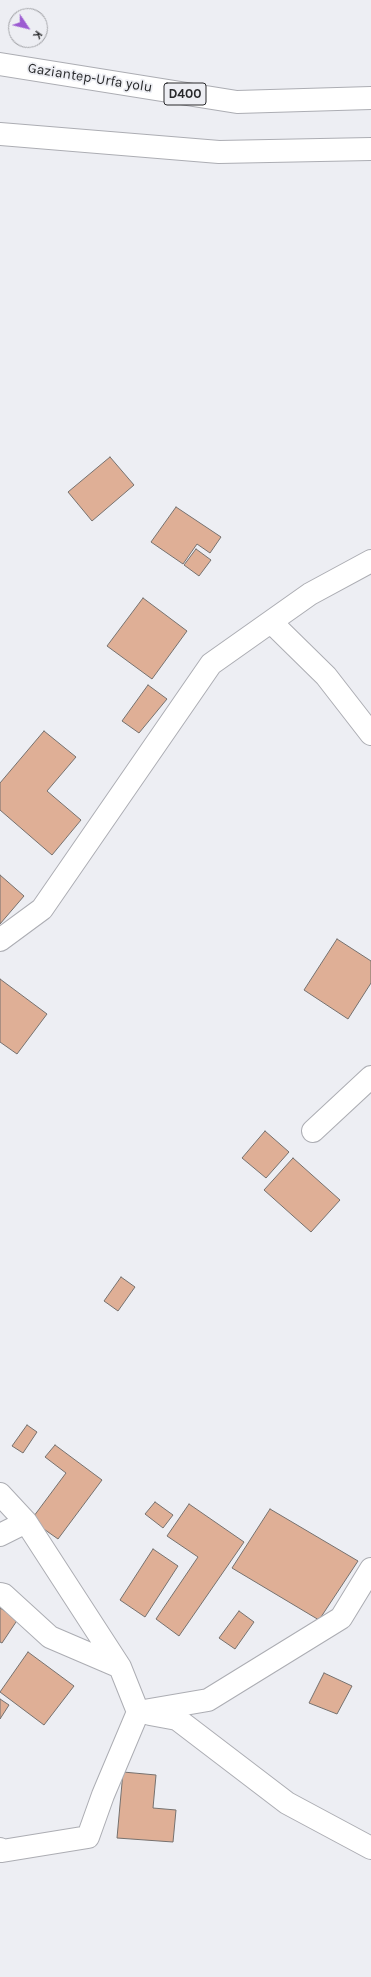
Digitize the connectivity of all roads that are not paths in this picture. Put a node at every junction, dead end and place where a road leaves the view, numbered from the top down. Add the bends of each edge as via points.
1 (0, 64) edge
2 (371, 98) edge
3 (0, 134) edge
4 (371, 149) edge
5 (371, 561) edge
6 (270, 622) junction
7 (371, 734) edge
8 (0, 940) edge
9 (371, 1077) edge
10 (313, 1131) dead end
11 (0, 1494) edge
12 (26, 1522) junction
13 (0, 1535) edge
14 (371, 1569) edge
15 (0, 1594) edge
16 (120, 1666) junction
17 (138, 1712) junction
18 (371, 1848) edge
19 (0, 1849) edge

1 - 2 main road, Gaziantep-Urfa yolu / D400 via 237,102
3 - 4 main road via 219,152
5 - 6 main road via 310,594
6 - 7 main road via 326,676
6 - 8 main road via 211,664 42,909
9 - 10 main road
11 - 12 main road
12 - 13 main road
12 - 16 main road
14 - 17 main road via 341,1618 208,1700
15 - 16 main road via 50,1637
16 - 17 main road
17 - 18 main road via 177,1719 287,1803
17 - 19 main road via 88,1837 2,1851

